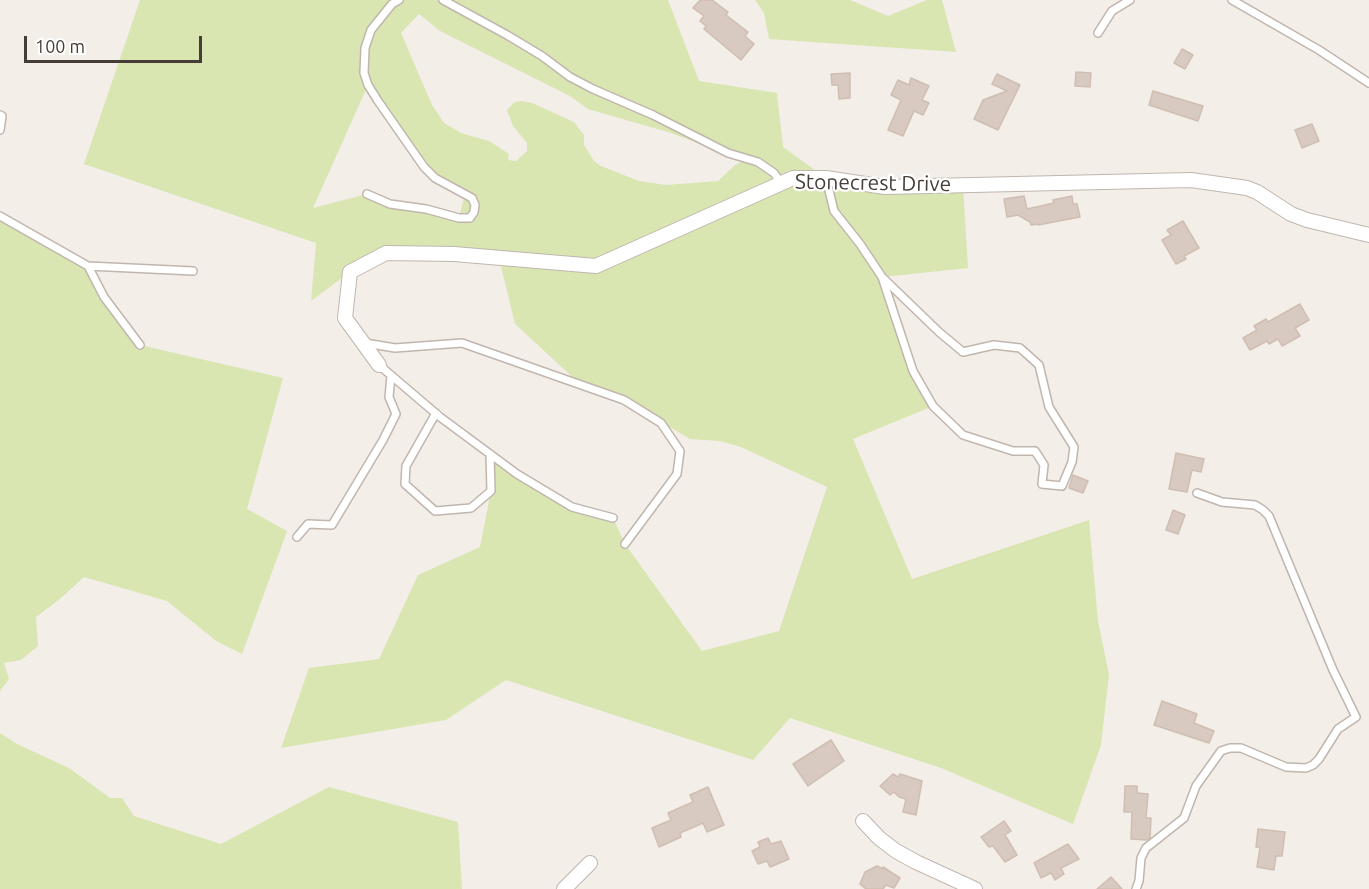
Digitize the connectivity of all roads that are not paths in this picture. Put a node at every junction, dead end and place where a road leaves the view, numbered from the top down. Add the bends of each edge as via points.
1 (399, 0) edge
2 (443, 0) edge
3 (1130, 0) edge
4 (1232, 0) edge
5 (1098, 33) dead end
6 (1369, 83) edge
7 (0, 115) edge
8 (0, 130) edge
9 (826, 178) junction
10 (781, 183) junction
11 (367, 194) dead end
12 (0, 216) edge
13 (1369, 235) edge
14 (88, 266) junction
15 (193, 271) dead end
16 (882, 277) junction
17 (363, 343) junction
18 (140, 345) dead end
19 (379, 365) joint
20 (391, 376) junction
21 (436, 413) junction
22 (490, 454) junction
23 (1197, 493) dead end
24 (613, 518) dead end
25 (297, 537) dead end
26 (625, 544) dead end
27 (863, 821) dead end
28 (590, 863) dead end
29 (564, 889) edge
30 (975, 889) edge
31 (1136, 889) edge

1 - 11 lane via 371,30 365,48 366,79 424,167 435,178 472,198 474,212 470,218 459,218 390,204
2 - 10 lane via 593,90 729,153 758,162
3 - 5 lane via 1112,11
4 - 6 lane
7 - 8 lane
9 - 10 street, Stonecrest Drive via 793,178
9 - 13 street, Stonecrest Drive via 885,188 1191,180 1247,188 1291,214
9 - 16 lane via 834,211
10 - 17 street, Stonecrest Drive via 596,266 454,254 386,253 350,272 345,318
12 - 14 lane
14 - 15 lane
14 - 18 lane via 104,297
16 - 16 lane via 913,371 933,406 963,435 1012,451 1035,451 1044,465 1042,484 1062,486 1074,447 1049,406 1039,365 1020,348 994,345 963,352
17 - 19 street, Stonecrest Drive
17 - 26 lane via 395,348 462,344 624,400 661,423 680,451 677,474
19 - 20 lane
20 - 21 lane
20 - 25 lane via 389,397 396,414 383,440 332,525 308,524
21 - 22 lane
21 - 22 lane via 406,466 405,484 435,511 471,508 491,491
22 - 24 lane via 572,507
23 - 31 lane via 1222,502 1255,505 1269,516 1356,717 1338,729 1319,759 1306,768 1286,767 1240,748 1221,751 1196,786 1184,819 1146,848
27 - 30 street via 897,851
28 - 29 street

